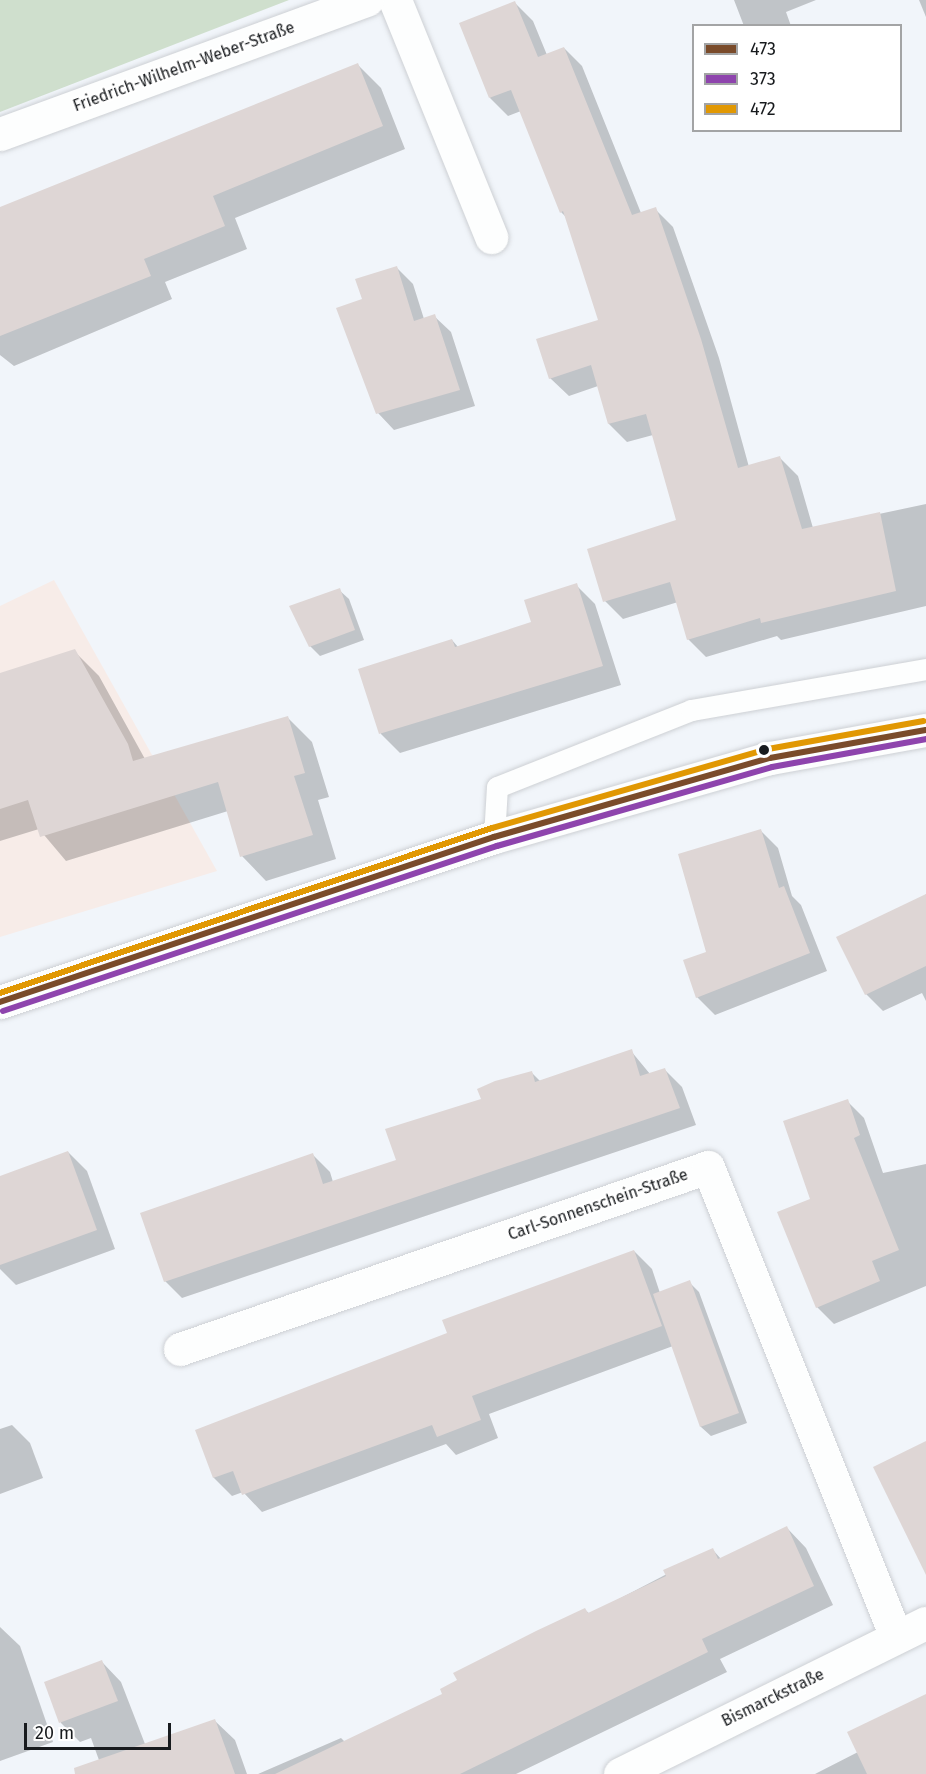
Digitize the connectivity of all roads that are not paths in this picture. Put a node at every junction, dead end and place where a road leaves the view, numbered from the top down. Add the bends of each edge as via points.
1 (367, 0) edge
2 (395, 0) edge
3 (0, 134) edge
4 (491, 237) dead end
5 (926, 669) edge
6 (926, 730) edge
7 (494, 837) junction
8 (0, 1002) edge
9 (180, 1349) dead end
10 (926, 1623) edge
11 (896, 1637) junction
12 (620, 1774) edge

1 - 3 street, Friedrich-Wilhelm-Weber-Straße
2 - 4 street
5 - 7 lane via 691,710 497,787
6 - 7 street via 770,758
7 - 8 street
9 - 11 street, Carl-Sonnenschein-Straße via 708,1167
10 - 11 street, Bismarckstraße
11 - 12 street, Bismarckstraße

